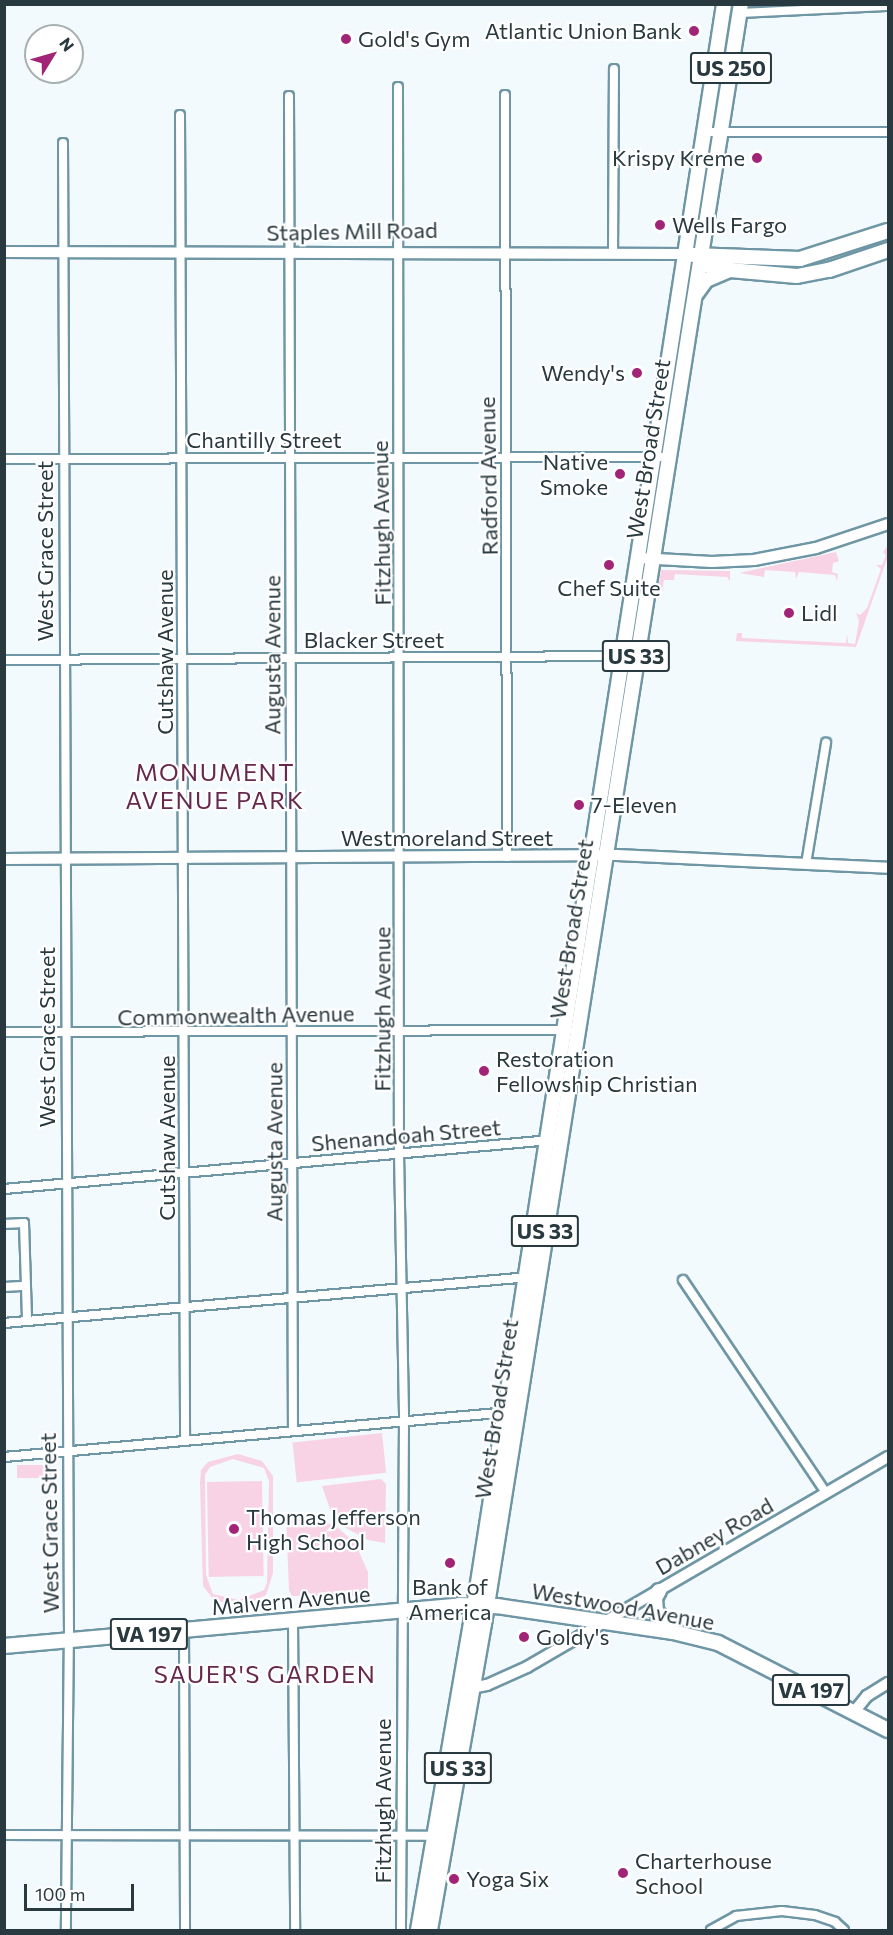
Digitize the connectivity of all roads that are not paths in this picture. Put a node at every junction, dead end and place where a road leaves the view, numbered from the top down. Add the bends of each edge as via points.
1 (724, 4) edge
2 (888, 7) edge
3 (740, 9) edge
4 (614, 69) dead end
5 (398, 87) dead end
6 (505, 95) dead end
7 (289, 96) dead end
8 (180, 114) dead end
9 (706, 132) junction
10 (721, 132) junction
11 (888, 132) edge
12 (63, 143) dead end
13 (888, 231) edge
14 (888, 250) edge
15 (4, 252) edge
16 (397, 252) junction
17 (66, 253) junction
18 (289, 253) junction
19 (181, 254) junction
20 (505, 254) junction
21 (613, 254) junction
22 (694, 255) junction
23 (730, 270) junction
24 (694, 298) junction
25 (397, 457) junction
26 (506, 457) junction
27 (662, 457) junction
28 (183, 458) junction
29 (4, 459) edge
30 (62, 459) junction
31 (290, 459) junction
32 (888, 524) edge
33 (645, 558) junction
34 (630, 656) junction
35 (63, 658) junction
36 (400, 658) junction
37 (508, 658) junction
38 (183, 659) junction
39 (290, 659) junction
40 (4, 660) edge
41 (826, 743) dead end
42 (598, 856) junction
43 (507, 857) junction
44 (182, 858) junction
45 (290, 858) junction
46 (399, 858) junction
47 (4, 859) edge
48 (64, 859) junction
49 (806, 864) junction
50 (888, 868) edge
51 (570, 1030) junction
52 (402, 1031) junction
53 (4, 1032) edge
54 (292, 1032) junction
55 (185, 1033) junction
56 (67, 1034) junction
57 (553, 1140) junction
58 (399, 1153) junction
59 (290, 1163) junction
60 (183, 1172) junction
61 (65, 1182) junction
62 (4, 1189) edge
63 (4, 1224) edge
64 (532, 1277) junction
65 (683, 1280) dead end
66 (26, 1286) junction
67 (404, 1286) junction
68 (4, 1287) edge
69 (293, 1297) junction
70 (186, 1307) junction
71 (66, 1318) junction
72 (27, 1321) junction
73 (4, 1323) edge
74 (510, 1412) junction
75 (404, 1420) junction
76 (293, 1431) junction
77 (185, 1441) junction
78 (67, 1452) junction
79 (4, 1457) edge
80 (888, 1457) edge
81 (826, 1493) junction
82 (659, 1591) junction
83 (480, 1605) junction
84 (402, 1611) junction
85 (293, 1620) junction
86 (603, 1622) junction
87 (184, 1631) junction
88 (673, 1632) junction
89 (68, 1641) junction
90 (4, 1646) edge
91 (888, 1683) edge
92 (466, 1689) junction
93 (854, 1712) junction
94 (888, 1730) edge
95 (295, 1833) junction
96 (184, 1834) junction
97 (4, 1835) edge
98 (65, 1835) junction
99 (402, 1835) junction
100 (440, 1836) junction
101 (66, 1930) edge
102 (185, 1930) edge
103 (295, 1930) edge
104 (401, 1930) edge
105 (418, 1930) edge
106 (430, 1930) edge
107 (711, 1930) edge
108 (844, 1930) edge

1 - 9 main road, West Broad Street / US 250
2 - 3 street
3 - 10 main road, West Broad Street / US 250
4 - 21 street
5 - 16 street, Fitzhugh Avenue
6 - 20 street, Radford Avenue
7 - 18 street, Augusta Avenue
8 - 19 street, Cutshaw Avenue
9 - 10 street
9 - 22 main road, West Broad Street / US 250
10 - 11 street
10 - 22 main road, West Broad Street / US 250
12 - 17 street, West Grace Street
13 - 22 main road, Staples Mill Road via 800,259 770,261 710,253
14 - 23 main road, Staples Mill Road via 829,270 797,276
15 - 17 street, Staples Mill Road
16 - 18 street, Staples Mill Road
16 - 20 street, Staples Mill Road
16 - 25 street, Fitzhugh Avenue
17 - 19 street, Staples Mill Road
17 - 30 street, West Grace Street
18 - 19 street, Staples Mill Road
18 - 31 street, Augusta Avenue
19 - 28 street, Cutshaw Avenue
20 - 21 street, Staples Mill Road
20 - 26 street, Radford Avenue
21 - 22 street, Staples Mill Road
22 - 23 main road, Staples Mill Road via 707,265
22 - 24 main road, West Broad Street / US 250
22 - 27 main road, West Broad Street / US 33
23 - 24 main road via 706,280
24 - 27 main road, West Broad Street / US 33
25 - 26 street, Chantilly Street
25 - 31 street, Chantilly Street
25 - 36 street, Fitzhugh Avenue
26 - 27 street, Chantilly Street
26 - 37 street, Radford Avenue
27 - 33 main road, West Broad Street / US 33
28 - 30 street, Chantilly Street
28 - 31 street, Chantilly Street
28 - 38 street, Cutshaw Avenue
29 - 30 street, Chantilly Street
30 - 35 street, West Grace Street
31 - 39 street, Augusta Avenue
32 - 33 street via 816,548 766,558 712,562
33 - 34 main road, West Broad Street / US 33
34 - 37 street, Blacker Street
34 - 42 main road, West Broad Street / US 33
35 - 38 street, Blacker Street
35 - 40 street, Blacker Street
35 - 48 street, West Grace Street
36 - 37 street, Blacker Street
36 - 39 street, Blacker Street
36 - 46 street, Fitzhugh Avenue
37 - 43 street, Radford Avenue
38 - 39 street, Blacker Street
38 - 44 street, Cutshaw Avenue
39 - 45 street, Augusta Avenue
41 - 49 street
42 - 43 street, Westmoreland Street
42 - 49 street, Westmoreland Street
42 - 51 main road, West Broad Street / US 33
43 - 46 street, Westmoreland Street
44 - 45 street, Westmoreland Street
44 - 48 street, Westmoreland Street
44 - 55 street, Cutshaw Avenue
45 - 46 street, Westmoreland Street
45 - 54 street, Augusta Avenue
46 - 52 street, Fitzhugh Avenue
47 - 48 street, Westmoreland Street
48 - 56 street, West Grace Street
49 - 50 street, Westmoreland Street
51 - 52 street, Commonwealth Avenue
51 - 57 main road, West Broad Street / US 33
52 - 54 street, Commonwealth Avenue
52 - 58 street, Fitzhugh Avenue
53 - 56 street, Commonwealth Avenue
54 - 55 street, Commonwealth Avenue
54 - 59 street, Augusta Avenue
55 - 56 street, Commonwealth Avenue
55 - 60 street, Cutshaw Avenue
56 - 61 street, West Grace Street
57 - 58 street, Shenandoah Street
57 - 64 main road, West Broad Street / US 33
58 - 59 street, Shenandoah Street
58 - 67 street, Fitzhugh Avenue
59 - 60 street, Shenandoah Street
59 - 69 street, Augusta Avenue
60 - 61 street, Shenandoah Street
60 - 70 street, Cutshaw Avenue
61 - 62 street, Shenandoah Street
61 - 71 street, West Grace Street
63 - 66 street via 24,1223
64 - 67 street
64 - 74 main road, West Broad Street / US 33
65 - 81 street
66 - 68 street
66 - 72 street
67 - 69 street
67 - 75 street, Fitzhugh Avenue
69 - 70 street
69 - 76 street, Augusta Avenue
70 - 71 street
70 - 77 street, Cutshaw Avenue
71 - 72 street
71 - 78 street, West Grace Street
72 - 73 street
74 - 75 street
74 - 83 main road, West Broad Street / US 33
75 - 76 street
75 - 84 street, Fitzhugh Avenue
76 - 77 street
77 - 78 street
78 - 79 street
78 - 89 street, West Grace Street
80 - 81 street, Dabney Road
81 - 82 street, Dabney Road
82 - 86 street, Dabney Road
82 - 88 main road via 656,1611
83 - 84 main road, Malvern Avenue / VA 197
83 - 86 main road, Westwood Avenue / VA 197
83 - 92 main road, West Broad Street / US 33
84 - 85 main road, Malvern Avenue / VA 197
84 - 99 street, Fitzhugh Avenue
85 - 87 main road, Malvern Avenue / VA 197
85 - 95 street
86 - 88 main road, Westwood Avenue / VA 197
86 - 92 street, Dabney Road via 527,1667
87 - 89 main road, Malvern Avenue / VA 197
87 - 96 street
88 - 93 main road, Westwood Avenue / VA 197 via 733,1649
89 - 90 main road, Malvern Avenue / VA 197
89 - 98 street, West Grace Street
91 - 93 street via 867,1696
92 - 100 main road, West Broad Street / US 33
93 - 94 main road, Westwood Avenue / VA 197
95 - 96 street
95 - 99 street
95 - 103 street
96 - 98 street
96 - 102 street
97 - 98 street
98 - 101 street, West Grace Street
99 - 100 street
99 - 104 street, Fitzhugh Avenue
100 - 105 main road, West Broad Street / US 33
100 - 106 main road, West Broad Street / US 33
107 - 108 street via 736,1916 782,1911 835,1922

